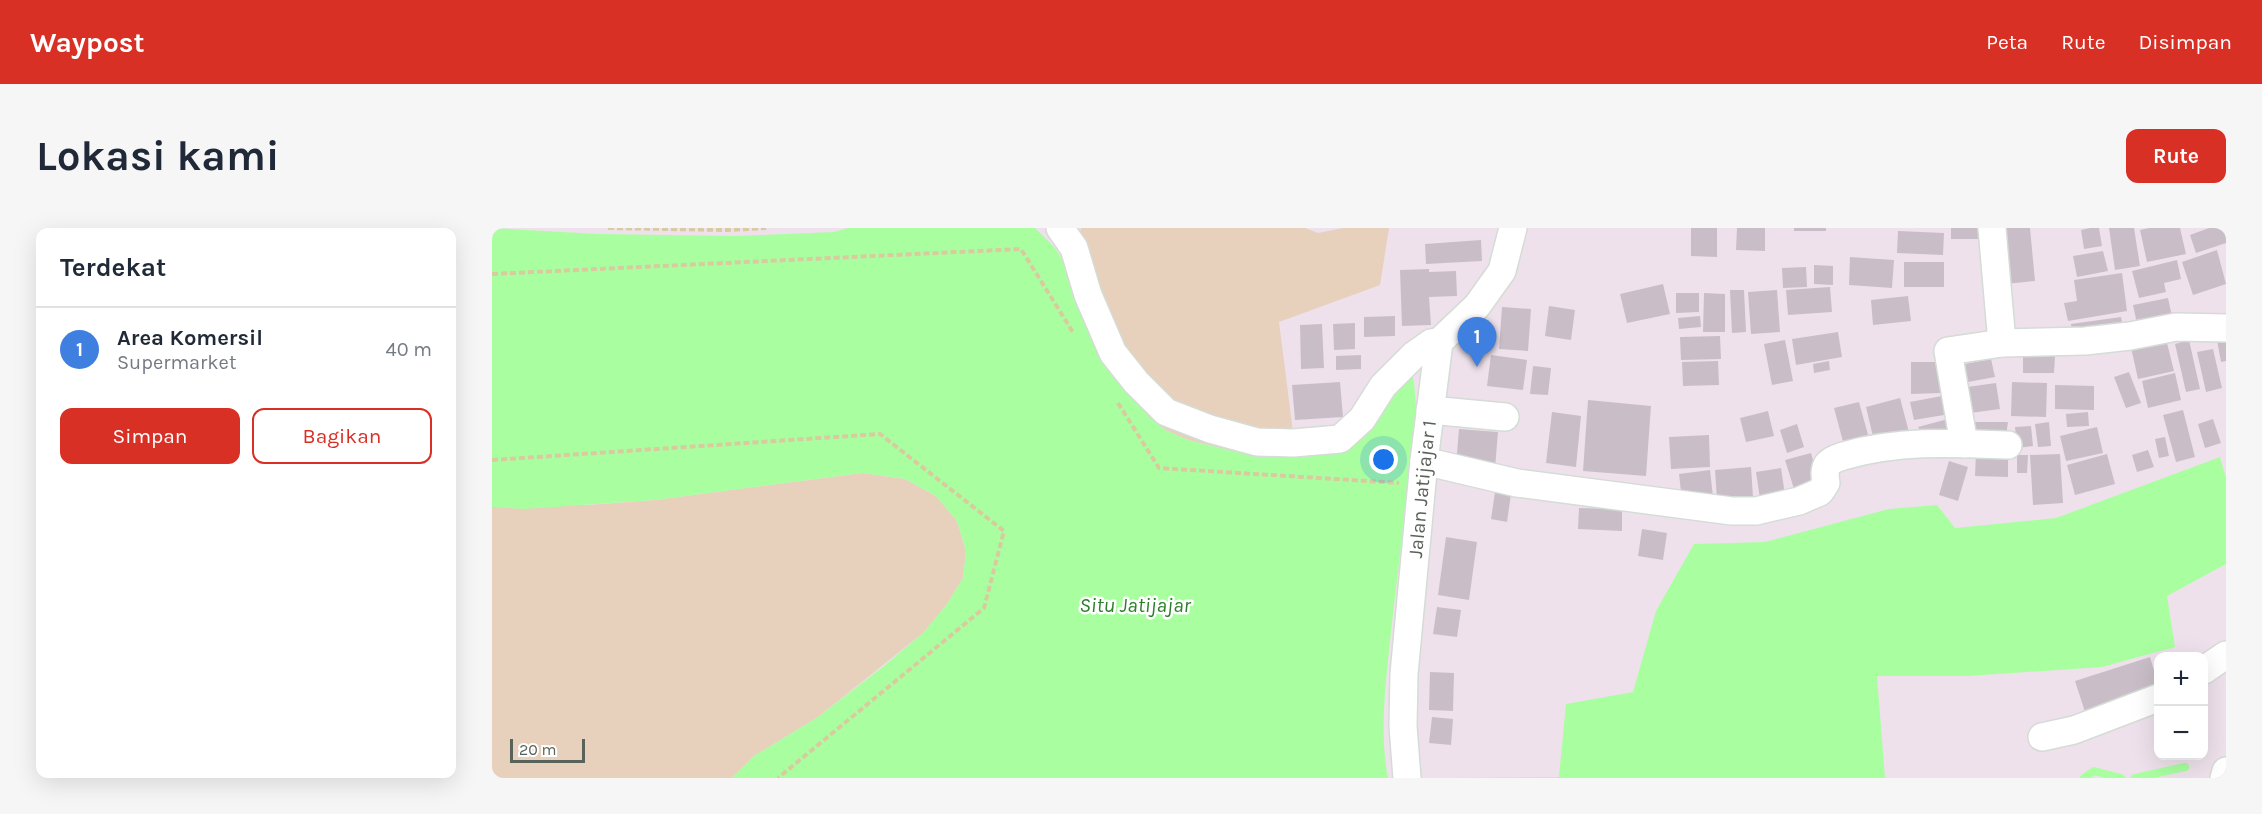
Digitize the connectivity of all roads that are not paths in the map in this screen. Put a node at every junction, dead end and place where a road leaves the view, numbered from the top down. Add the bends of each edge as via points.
1 (1060, 228) edge
2 (1514, 228) edge
3 (1992, 228) edge
4 (2226, 328) edge
5 (1439, 342) junction
6 (2002, 343) junction
7 (1431, 410) junction
8 (1505, 417) dead end
9 (1964, 444) junction
10 (2008, 445) dead end
11 (1424, 461) junction
12 (2226, 656) edge
13 (2208, 667) edge
14 (2154, 700) edge
15 (2042, 737) dead end
16 (2226, 771) edge
17 (1407, 778) edge
18 (2224, 778) edge

1 - 5 street via 1074,248 1088,295 1113,353 1166,412 1210,429 1257,442 1340,439 1362,419 1383,386 1414,355
2 - 5 street via 1502,272 1477,306
3 - 6 street
4 - 6 street via 2176,327 2085,341
5 - 7 street, Jalan Jatijajar 1
6 - 9 street via 1948,351
7 - 8 street
7 - 11 street, Jalan Jatijajar 1
9 - 10 street
9 - 11 street via 1872,448 1834,459 1825,471 1826,483 1820,492 1756,511 1676,505 1517,483
11 - 17 street, Jalan Jatijajar 1 via 1404,674
12 - 13 street
14 - 15 street via 2074,730
16 - 18 street

